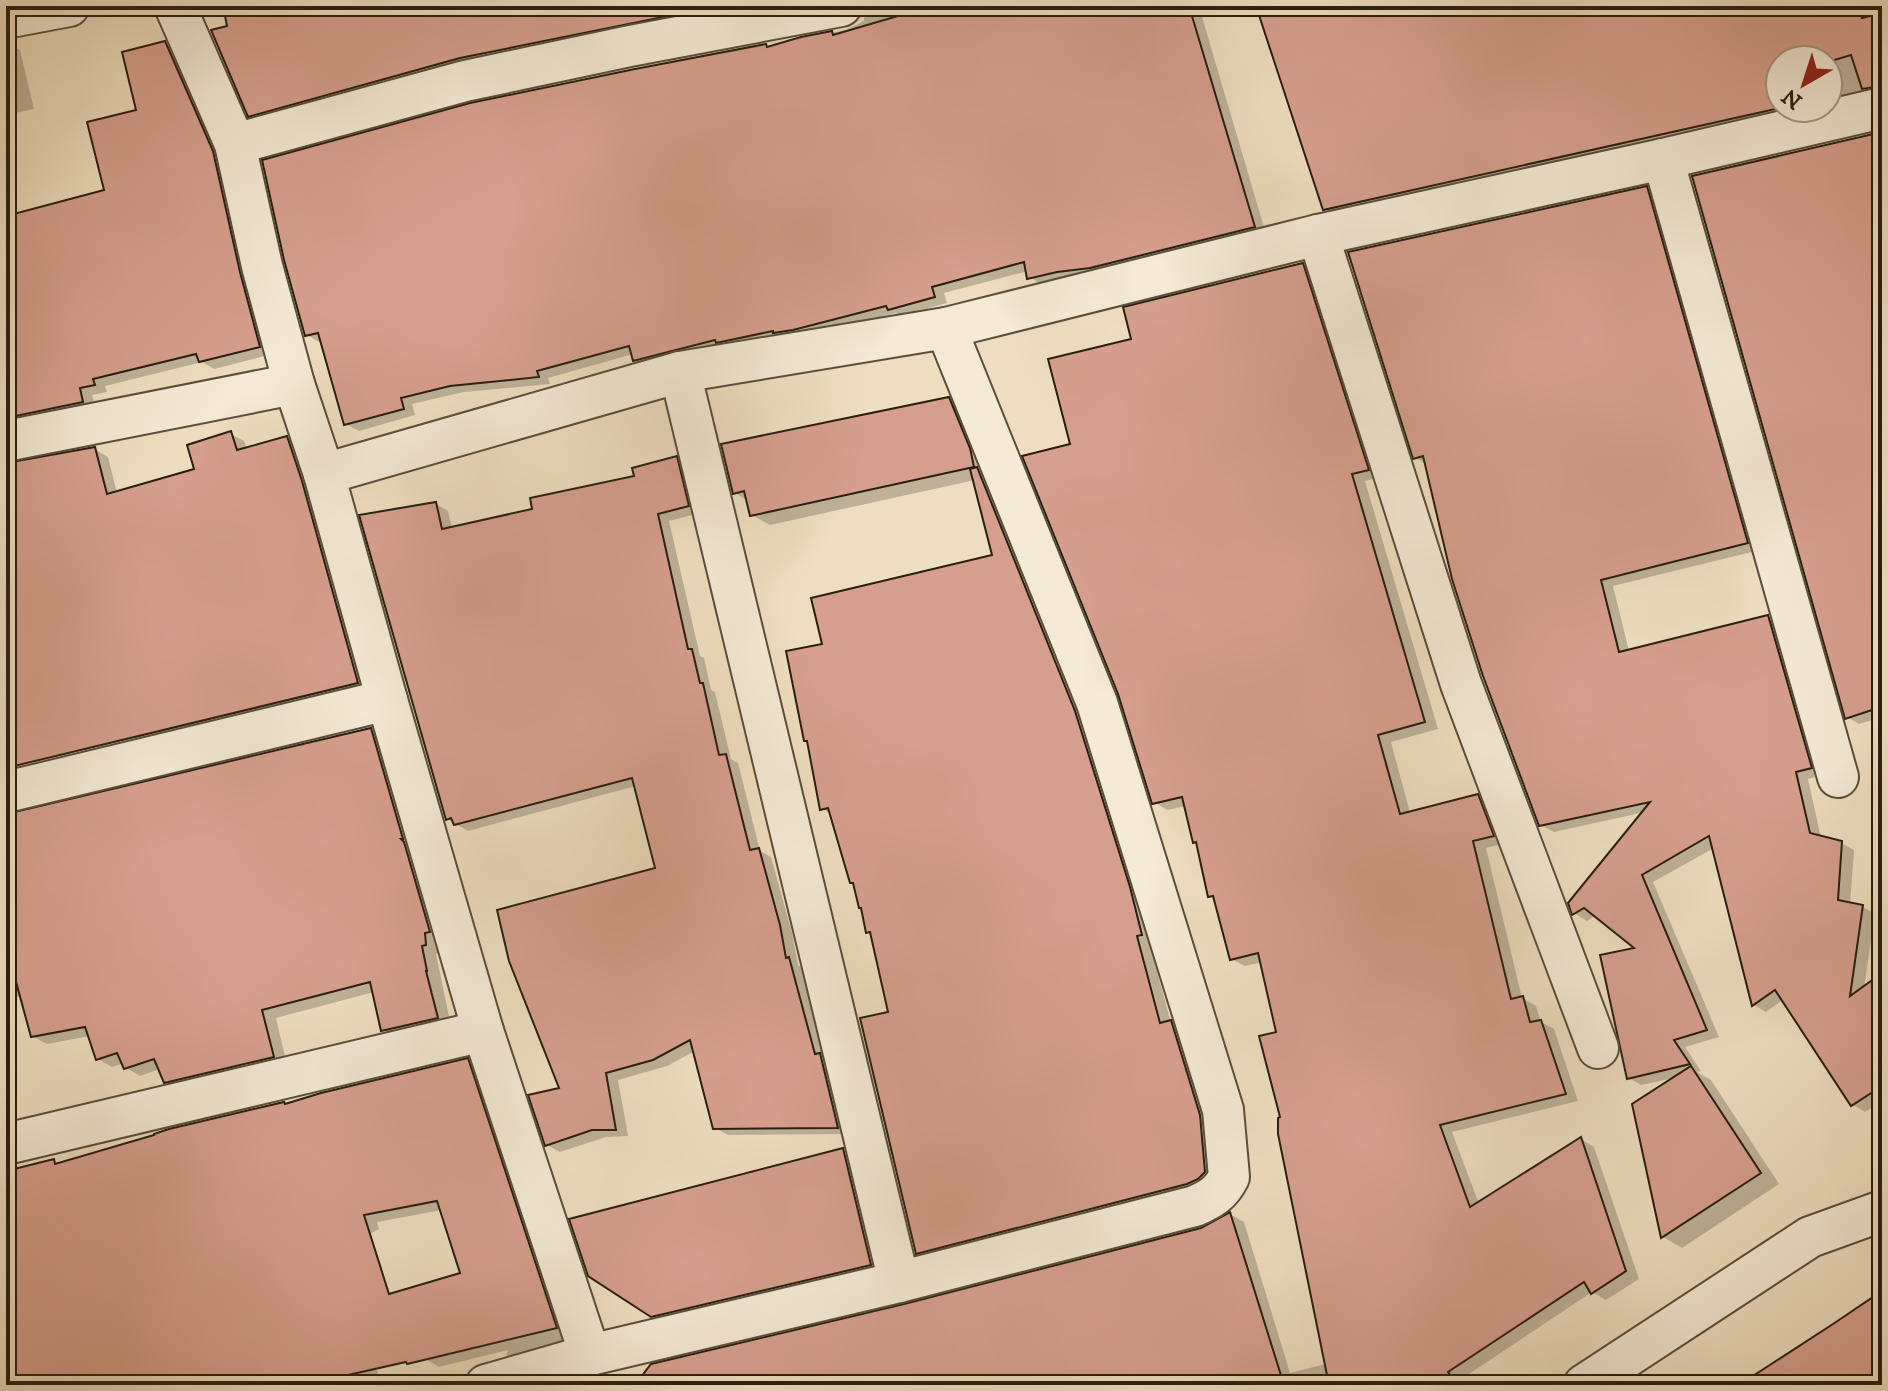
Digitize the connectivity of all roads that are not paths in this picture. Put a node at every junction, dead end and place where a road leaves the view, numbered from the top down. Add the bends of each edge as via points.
1 (69, 6) edge
2 (175, 6) edge
3 (841, 6) edge
4 (6, 18) edge
5 (1882, 108) edge
6 (235, 144) junction
7 (1663, 159) junction
8 (1318, 235) junction
9 (946, 328) junction
10 (680, 372) junction
11 (294, 384) junction
12 (6, 441) edge
13 (324, 474) junction
14 (387, 700) junction
15 (1838, 777) dead end
16 (6, 792) edge
17 (483, 1031) junction
18 (1598, 1048) dead end
19 (6, 1144) edge
20 (1882, 1211) edge
21 (899, 1282) junction
22 (590, 1355) junction
23 (1606, 1380) edge
24 (486, 1385) edge

1 - 4 street
2 - 6 street
3 - 6 street via 465,81
5 - 7 street
6 - 11 street
7 - 8 street
7 - 15 street
8 - 9 street
8 - 18 street via 1461,684
9 - 10 street
9 - 21 street via 1097,703 1223,1110 1229,1177 1213,1198 1195,1206
10 - 13 street
10 - 21 street
11 - 12 street
11 - 13 street
13 - 14 street
14 - 16 street
14 - 17 street
17 - 19 street
17 - 22 street
20 - 23 street via 1810,1237
21 - 22 street
22 - 24 street

